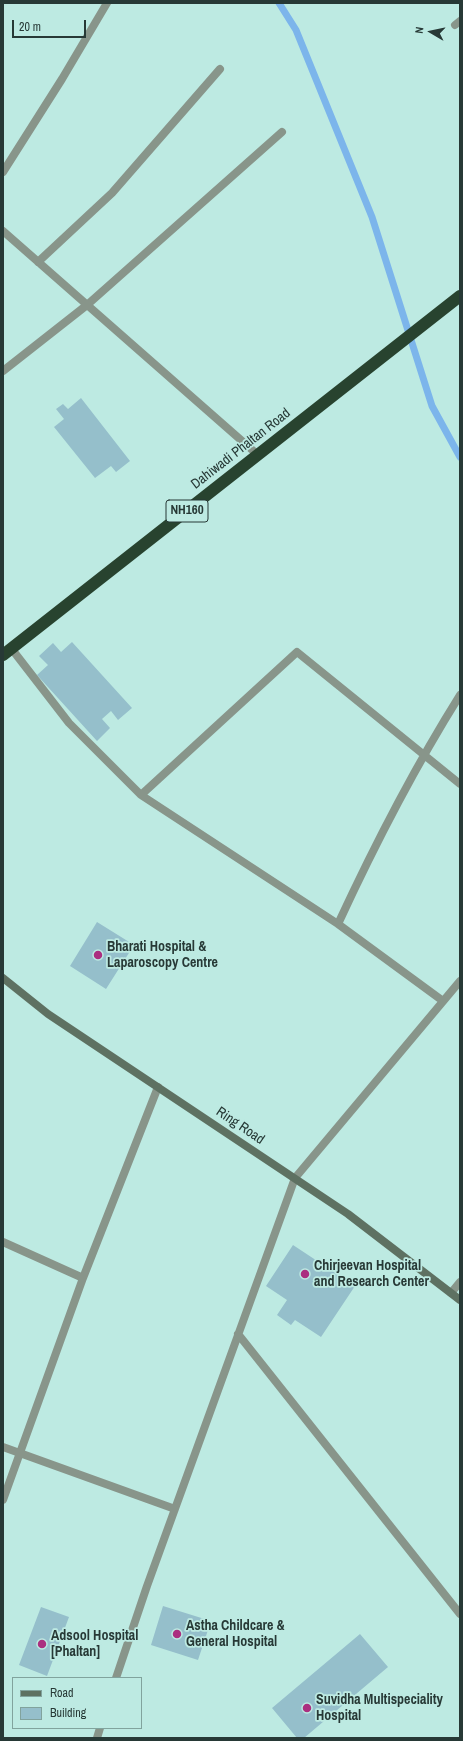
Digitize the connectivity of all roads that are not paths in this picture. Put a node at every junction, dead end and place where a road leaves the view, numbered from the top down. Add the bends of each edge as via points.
1 (106, 3) edge
2 (220, 69) dead end
3 (282, 132) dead end
4 (3, 172) edge
5 (3, 231) edge
6 (38, 262) junction
7 (460, 296) edge
8 (87, 305) junction
9 (3, 371) edge
10 (258, 455) junction
11 (7, 652) edge
12 (460, 695) edge
13 (423, 755) junction
14 (460, 784) edge
15 (142, 795) junction
16 (338, 924) junction
17 (3, 978) edge
18 (460, 981) edge
19 (443, 1001) junction
20 (158, 1087) junction
21 (295, 1178) junction
22 (3, 1242) edge
23 (83, 1278) junction
24 (460, 1282) edge
25 (451, 1293) junction
26 (460, 1300) edge
27 (238, 1334) junction
28 (3, 1447) edge
29 (21, 1453) junction
30 (3, 1500) edge
31 (175, 1508) junction
32 (460, 1614) edge
33 (116, 1677) edge

1 - 4 street
2 - 6 street via 112,193
3 - 8 street
5 - 6 street
6 - 8 street
7 - 10 highway, Dahiwadi Phaltan Road / NH160
8 - 9 street
8 - 10 street
10 - 11 highway, Dahiwadi Phaltan Road / NH160
11 - 15 street via 69,723
12 - 13 street
13 - 14 street
13 - 15 street via 297,652
13 - 16 street via 373,848
15 - 16 street
16 - 19 street
17 - 20 main road, Ring Road via 48,1014
18 - 19 street
19 - 21 street
20 - 21 main road, Ring Road
20 - 23 street
21 - 25 main road, Ring Road via 348,1214
21 - 27 street
22 - 23 street
23 - 29 street
24 - 25 street
25 - 26 main road, Ring Road
27 - 31 street
27 - 32 street
28 - 29 street
29 - 30 street
29 - 31 street
31 - 33 street

